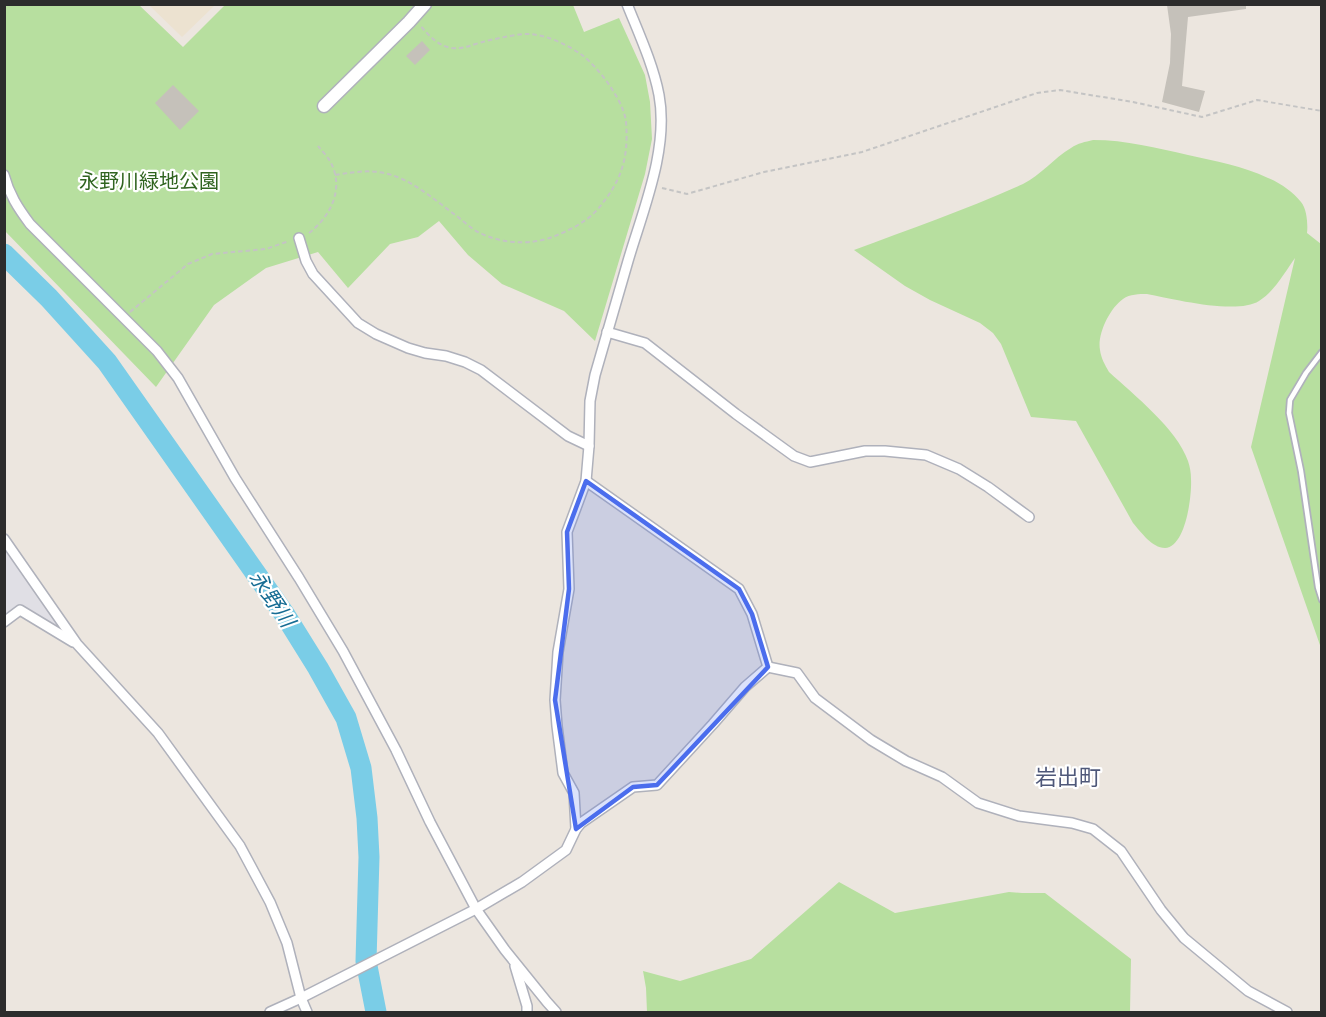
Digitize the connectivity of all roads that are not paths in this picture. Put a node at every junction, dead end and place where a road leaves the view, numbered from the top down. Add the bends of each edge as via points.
1 (425, 4) edge
2 (627, 4) edge
3 (324, 106) dead end
4 (4, 175) edge
5 (299, 238) road end
6 (608, 332) junction
7 (1322, 352) edge
8 (589, 446) junction
9 (586, 481) junction
10 (1029, 517) dead end
11 (4, 539) edge
12 (1322, 600) edge
13 (4, 622) edge
14 (77, 645) junction
15 (768, 667) junction
16 (576, 829) junction
17 (476, 909) junction
18 (513, 960) junction
19 (301, 998) junction
20 (270, 1012) edge
21 (307, 1012) edge
22 (527, 1012) edge
23 (556, 1012) edge
24 (1287, 1012) edge

1 - 3 street
2 - 6 street via 652,68 660,125 650,186
4 - 17 street via 16,206 30,224 157,351 178,378 343,651
5 - 8 street via 312,274 358,323 408,348 446,356 481,370 568,436
6 - 8 street via 590,401
6 - 10 street via 645,344 794,456 810,462 865,452 926,455 959,469
7 - 12 lane via 1290,400 1289,413
8 - 9 street
9 - 15 street via 739,589 752,614
9 - 16 street via 567,532 569,589 558,652 555,700 563,773 574,793
11 - 14 street
13 - 14 street via 20,610
14 - 19 street via 158,733 240,846 287,943
15 - 16 street via 745,687 657,785 633,787
15 - 24 street via 797,673 816,698 871,740 942,777 978,802 1019,816 1093,829 1121,851 1184,938 1248,992
16 - 17 street via 566,850
17 - 18 street
17 - 19 street
18 - 22 street
18 - 23 street
19 - 20 street
19 - 21 street

